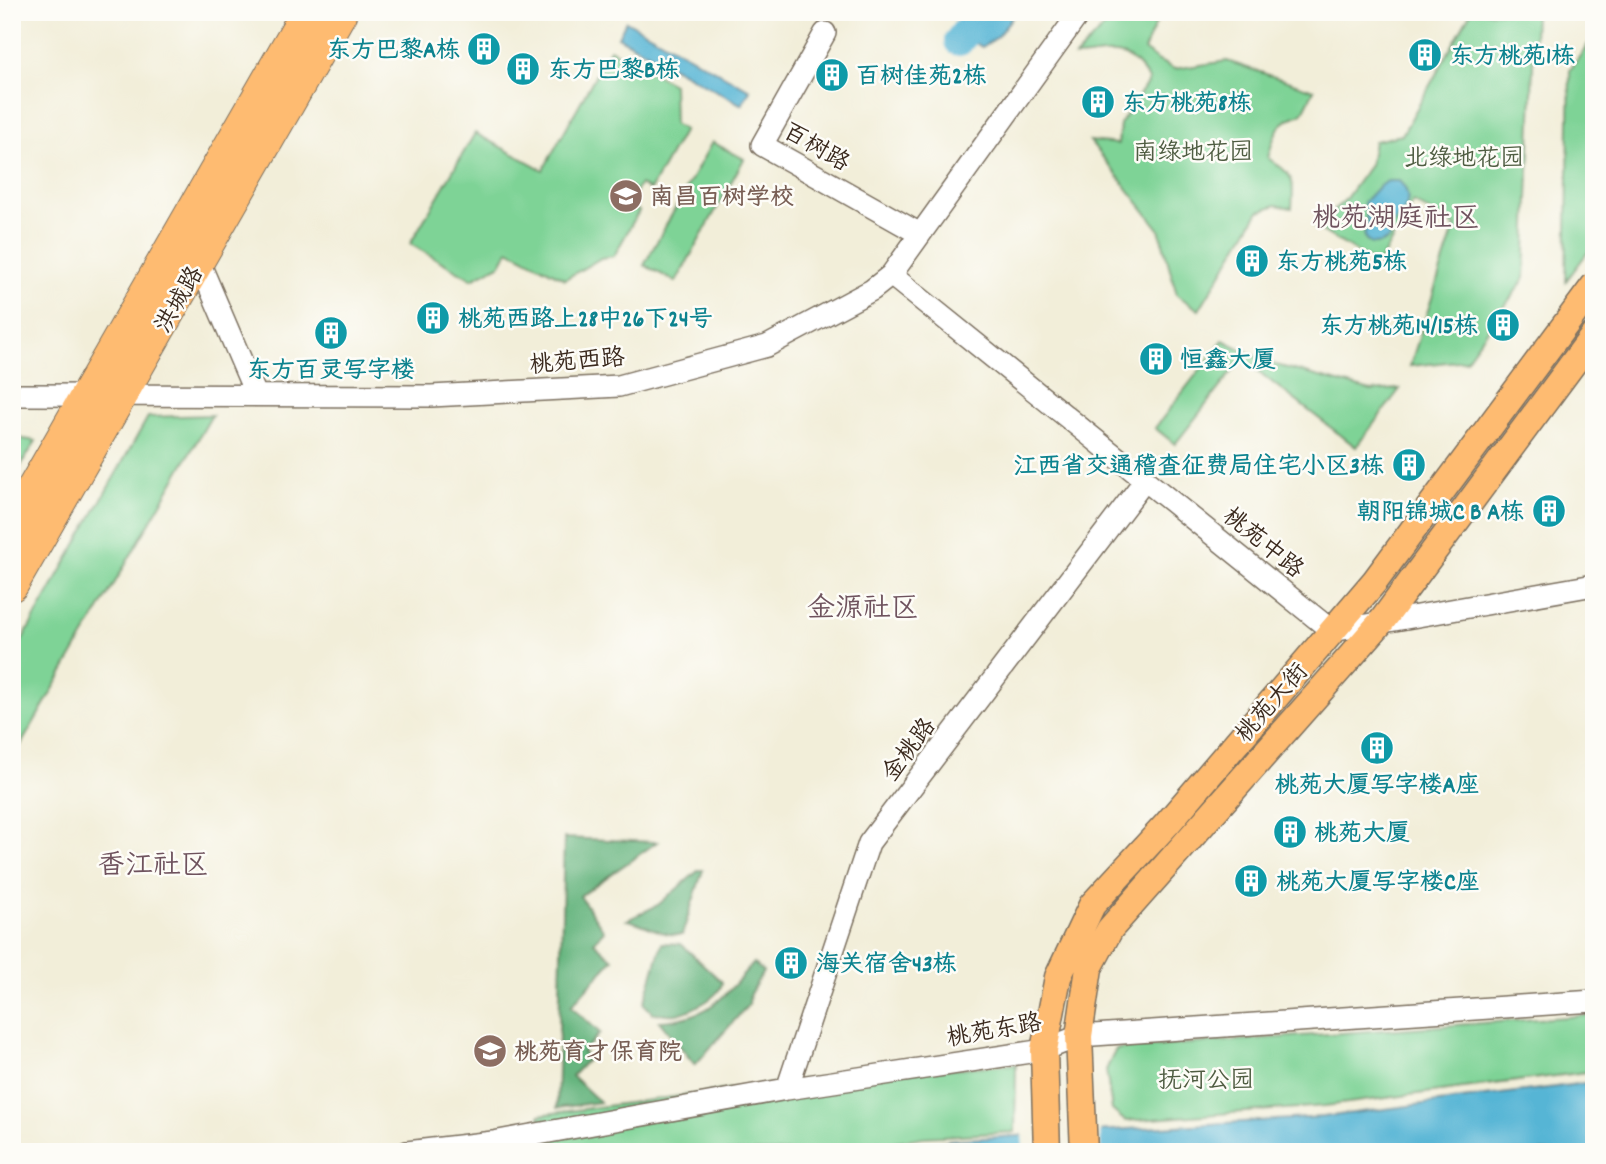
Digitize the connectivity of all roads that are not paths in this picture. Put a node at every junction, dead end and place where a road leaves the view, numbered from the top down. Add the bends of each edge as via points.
1 (307, 12) edge
2 (1080, 12) edge
3 (341, 13) edge
4 (825, 33) dead end
5 (920, 234) junction
6 (199, 262) junction
7 (891, 275) junction
8 (1594, 286) edge
9 (1594, 335) edge
10 (89, 393) junction
11 (12, 395) edge
12 (123, 395) junction
13 (256, 396) junction
14 (1145, 480) junction
15 (12, 525) edge
16 (12, 585) edge
17 (1594, 585) edge
18 (1382, 621) junction
19 (1332, 631) junction
20 (1594, 1001) edge
21 (1079, 1036) junction
22 (1044, 1050) junction
23 (787, 1089) junction
24 (407, 1152) edge
25 (1047, 1152) edge
26 (1084, 1152) edge

1 - 10 highway, 洪城路
2 - 5 street, 桃苑西路
3 - 6 highway, 洪城路
4 - 5 street, 百树路 via 762,145
5 - 7 street, 桃苑西路
6 - 12 highway, 洪城路
6 - 13 street
7 - 13 street, 桃苑西路 via 872,290 767,346 619,386 431,396
7 - 14 street, 桃苑中路
8 - 19 main road, 桃苑大街 via 1375,581
9 - 18 main road, 桃苑大街
10 - 11 street, 桃苑西路
10 - 12 street, 桃苑西路
10 - 15 highway, 洪城路
12 - 13 street, 桃苑西路
12 - 16 highway, 洪城路
14 - 19 street, 桃苑中路
14 - 23 street, 金桃路 via 869,843
17 - 18 street
18 - 19 street
18 - 21 main road, 桃苑大街 via 1110,929 1089,968
19 - 22 main road, 桃苑大街 via 1092,905 1058,977
20 - 21 street, 桃苑东路
21 - 22 street, 桃苑东路
21 - 26 main road, 桃苑大街
22 - 23 street, 桃苑东路
22 - 25 main road, 桃苑大街
23 - 24 street, 桃苑东路 via 493,1142

